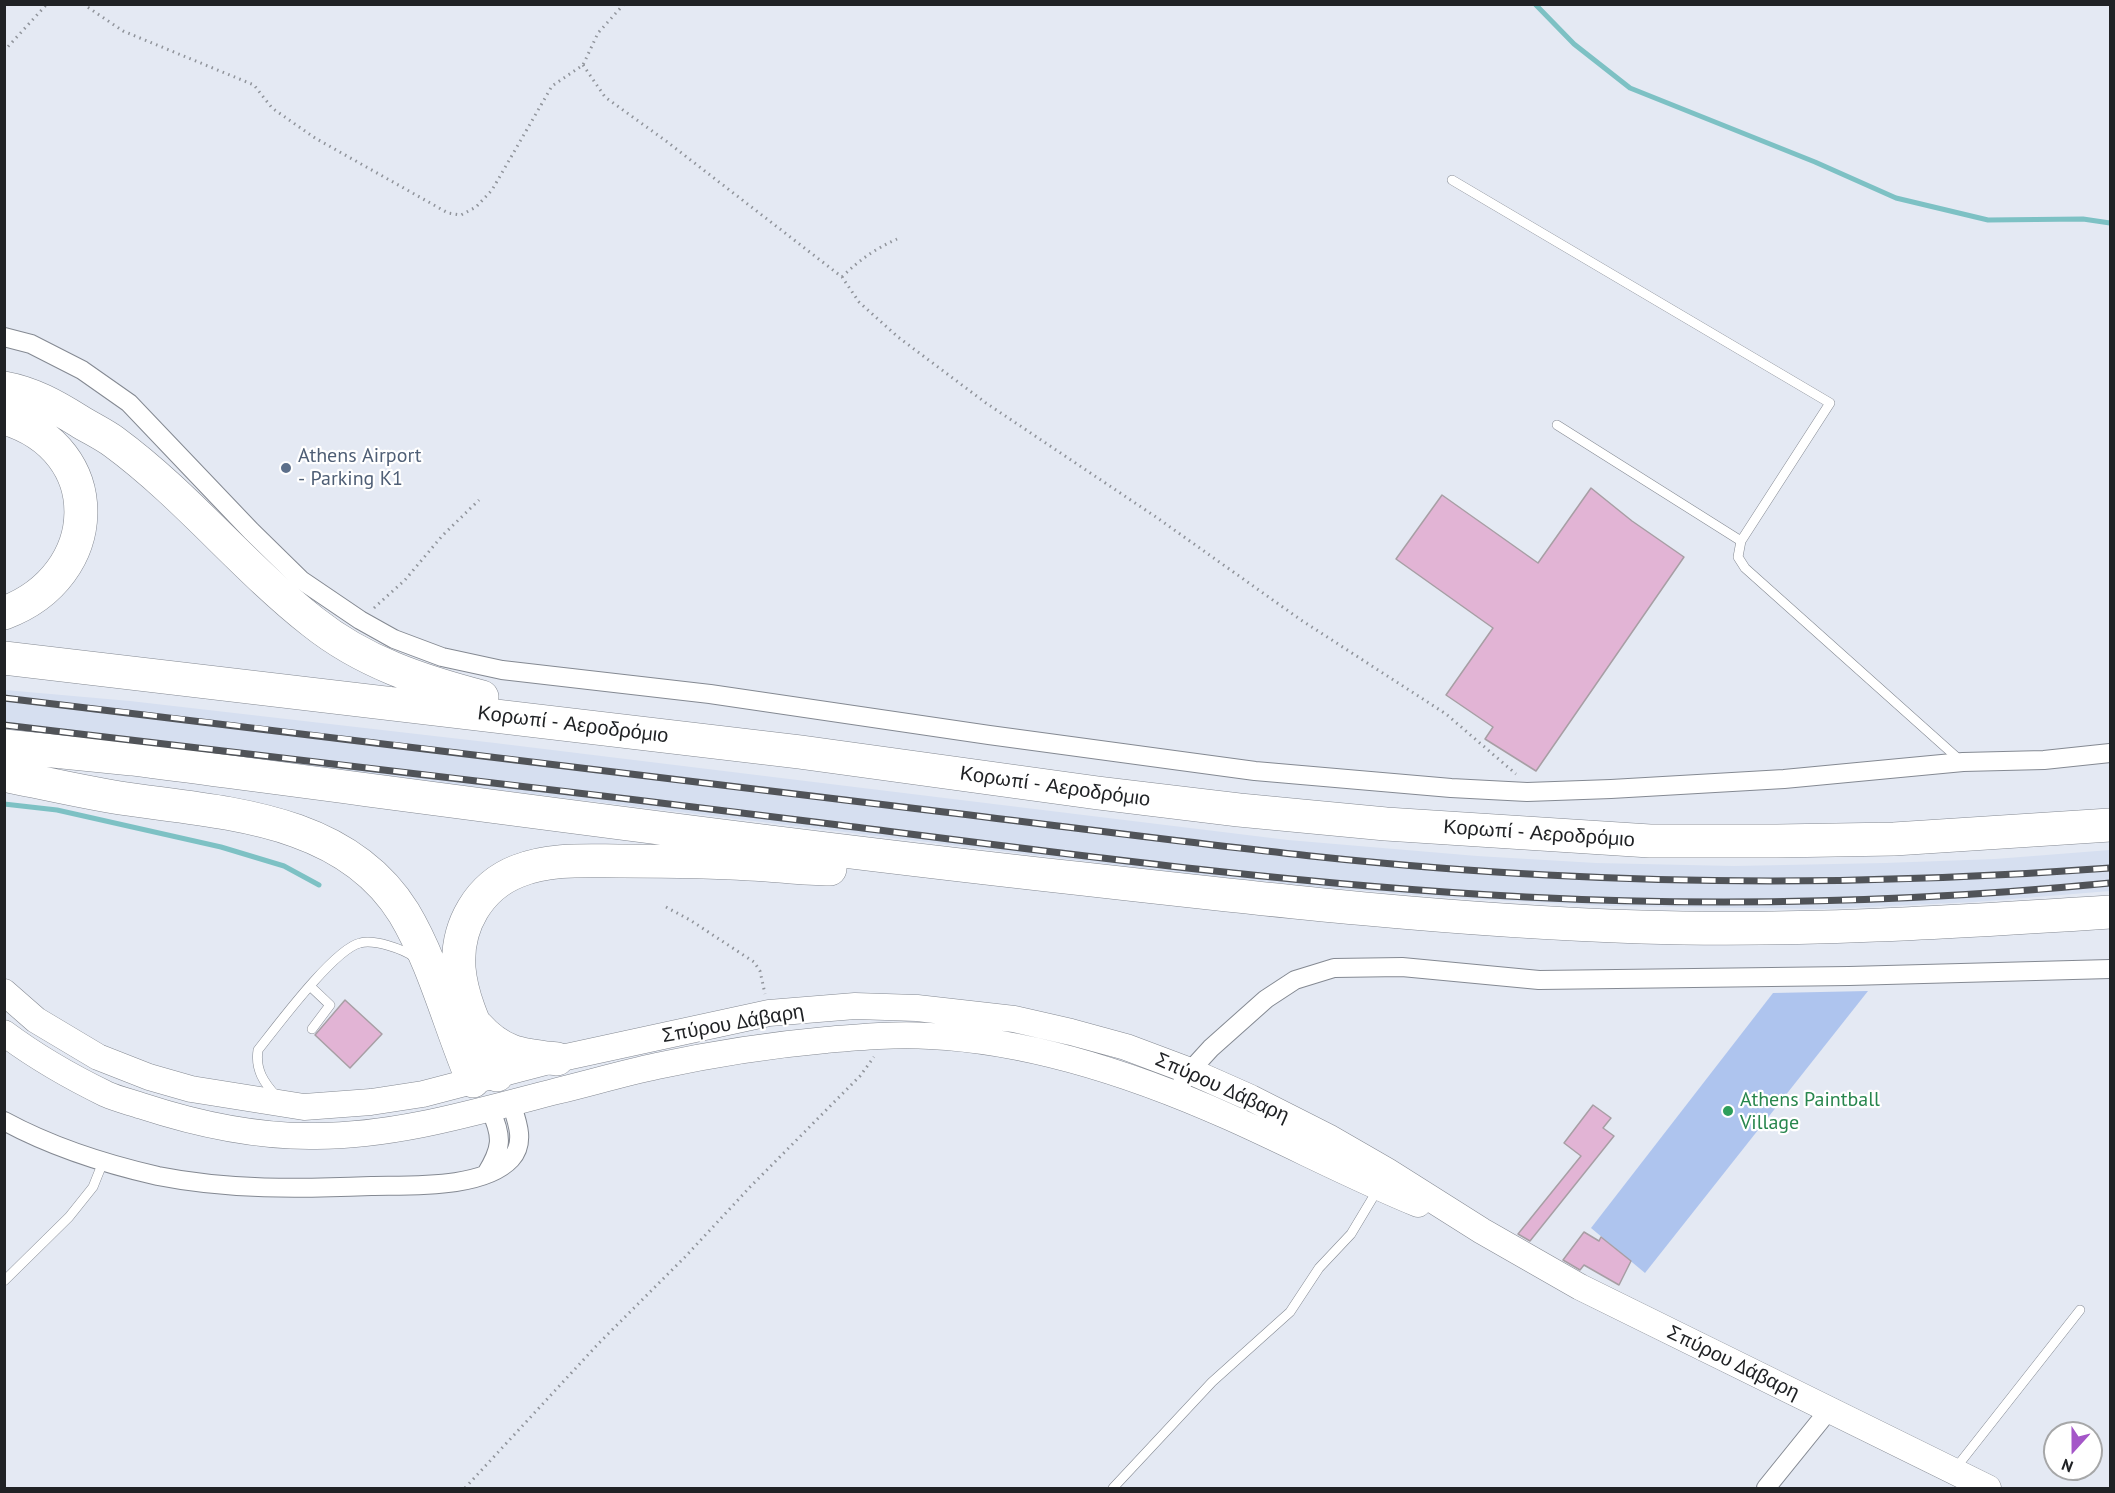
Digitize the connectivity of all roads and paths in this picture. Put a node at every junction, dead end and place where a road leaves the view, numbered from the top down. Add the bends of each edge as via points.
1 (47, 4) edge
2 (83, 4) edge
3 (624, 4) edge
4 (4, 51) edge
5 (583, 65) junction
6 (1452, 180) dead end
7 (897, 239) dead end
8 (842, 277) junction
9 (4, 338) edge
10 (4, 388) edge
11 (4, 418) edge
12 (1557, 425) dead end
13 (479, 500) dead end
14 (1741, 541) junction
15 (4, 612) edge
16 (360, 620) junction
17 (4, 658) edge
18 (4, 746) edge
19 (800, 752) junction
20 (2110, 753) edge
21 (1963, 762) junction
22 (4, 775) edge
23 (1527, 792) junction
24 (2110, 825) edge
25 (945, 864) junction
26 (666, 907) dead end
27 (2110, 912) edge
28 (431, 969) junction
29 (2110, 969) edge
30 (310, 986) junction
31 (4, 992) edge
32 (769, 1013) junction
33 (477, 1026) junction
34 (312, 1029) dead end
35 (4, 1033) edge
36 (878, 1035) junction
37 (557, 1059) junction
38 (1190, 1071) junction
39 (493, 1092) junction
40 (1175, 1094) junction
41 (304, 1107) junction
42 (4, 1121) edge
43 (103, 1162) junction
44 (1383, 1179) junction
45 (4, 1281) edge
46 (2080, 1310) dead end
47 (1829, 1410) junction
48 (1953, 1471) junction
49 (465, 1488) edge
50 (1113, 1488) edge
51 (1766, 1488) edge
52 (1988, 1488) edge

1 - 4 path
2 - 5 path via 123,31 254,85 272,108 315,138 448,213 461,215 476,207 492,190 552,86
3 - 5 path via 598,33
5 - 8 path via 604,97
6 - 14 lane via 1830,403
7 - 8 path via 859,260
8 - 23 path via 859,302 898,337 986,403 1301,620 1446,714 1516,774
9 - 16 street via 31,344 82,370 129,403 301,580
10 - 19 highway via 49,402 112,441 158,479 279,594 351,649 392,669 485,698
11 - 15 highway via 36,431 54,445 79,489 82,513 79,537 57,579 22,606
12 - 14 lane
13 - 16 path via 405,580
14 - 21 lane via 1738,557 1745,567
16 - 23 street via 394,639 442,657 502,670 710,694 1255,771
17 - 19 highway, Κορωπί - Αεροδρόμιο
18 - 25 highway via 132,759
19 - 24 highway, Κορωπί - Αεροδρόμιο via 1239,810 1570,837 1650,841 1894,839
20 - 21 street
21 - 23 street via 1785,779
22 - 28 highway via 118,797 240,814 322,841 351,857 386,889 404,913
25 - 27 highway via 1336,906 1565,924 1900,924
25 - 33 highway via 875,871 571,860 518,871 495,884 477,901 459,944 465,997
26 - 32 path via 754,962 760,971
28 - 30 lane via 408,953 387,945 361,942 339,956
28 - 39 highway
29 - 38 street via 1539,980 1402,967 1334,968 1295,980 1266,999
30 - 34 lane via 330,1005
30 - 41 lane via 258,1050 256,1064 276,1097
31 - 41 street, Σπύρου Δάβαρη via 36,1020 88,1051 148,1077 191,1089
32 - 37 street, Σπύρου Δάβαρη
32 - 38 street, Σπύρου Δάβαρη via 855,1006 965,1012 1071,1032
33 - 37 highway via 504,1049
33 - 39 highway
35 - 39 street, Σπύρου Δάβαρη via 28,1051 109,1095 173,1116 270,1134 366,1133
36 - 39 street, Σπύρου Δάβαρη via 783,1044
36 - 40 street, Σπύρου Δάβαρη via 932,1036 1050,1054
36 - 49 path via 873,1059 860,1076 599,1343
37 - 39 street, Σπύρου Δάβαρη
38 - 40 street
38 - 44 street, Σπύρου Δάβαρη via 1328,1137
39 - 41 street, Σπύρου Δάβαρη via 423,1094
39 - 43 street via 519,1128 519,1141 513,1158 469,1179 419,1185 287,1189 199,1182
40 - 44 street, Σπύρου Δάβαρη
42 - 43 street
43 - 45 lane via 93,1187 69,1217
44 - 47 street, Σπύρου Δάβαρη via 1580,1287
44 - 50 lane via 1351,1234 1320,1268 1290,1312 1212,1382
46 - 48 lane
47 - 48 street, Σπύρου Δάβαρη
47 - 51 street
48 - 52 street, Σπύρου Δάβαρη

